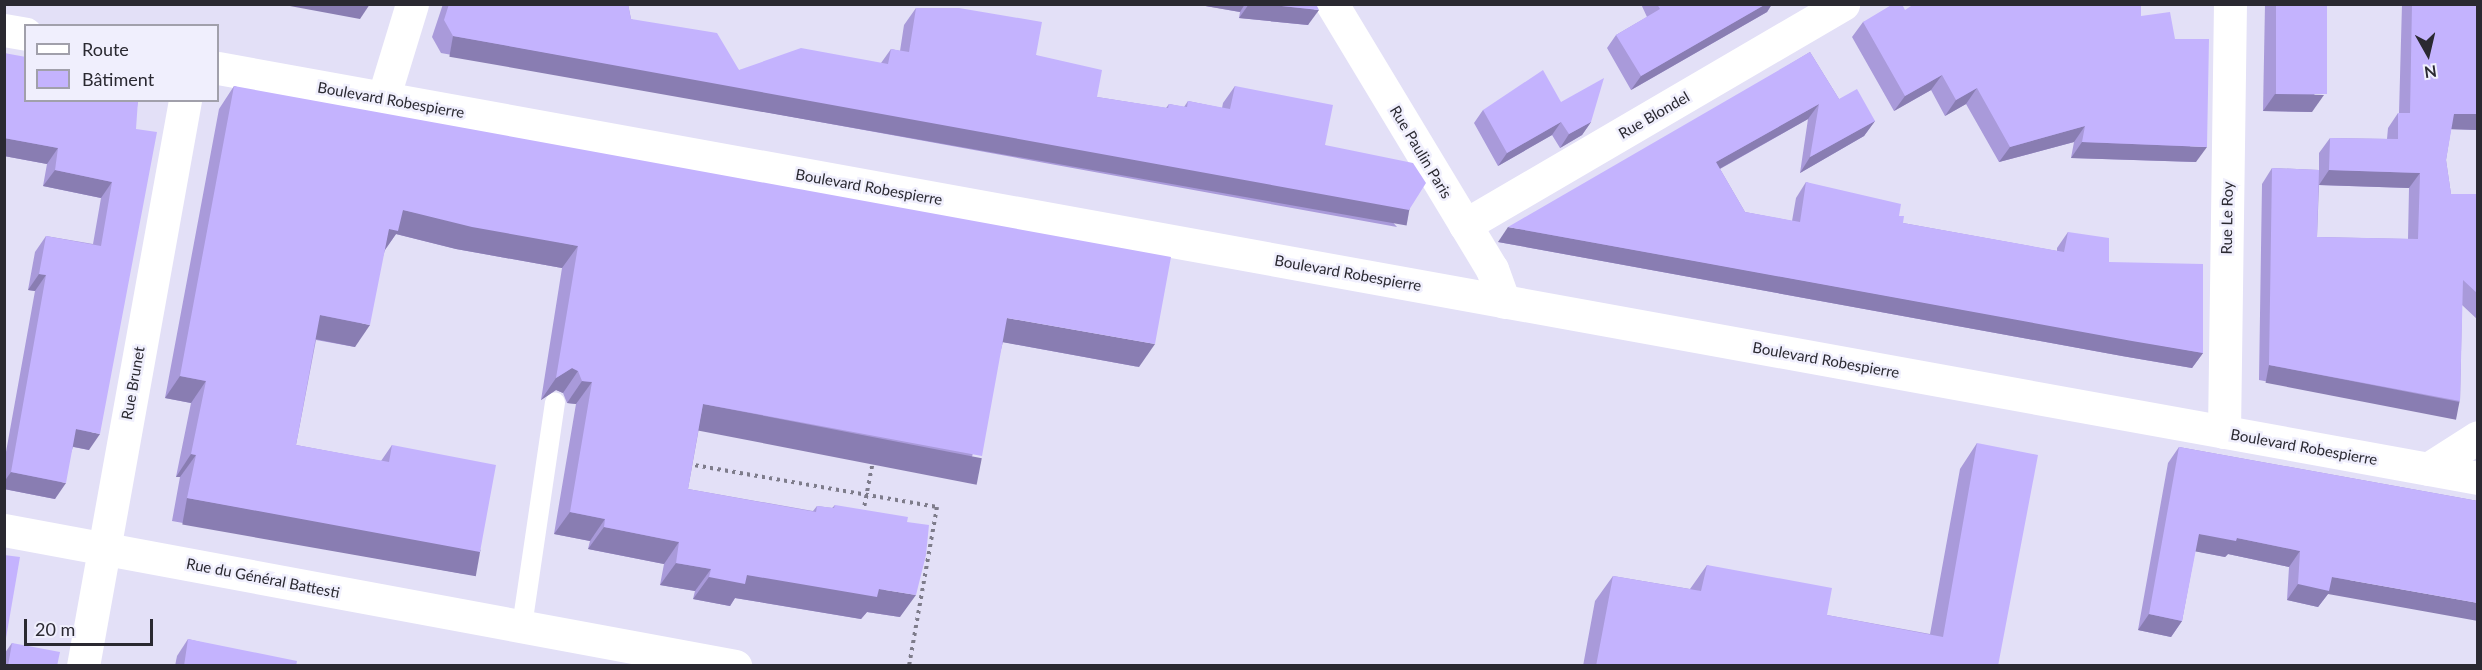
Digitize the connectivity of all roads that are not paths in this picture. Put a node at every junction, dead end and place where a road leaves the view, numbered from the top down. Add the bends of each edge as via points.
1 (412, 4) edge
2 (1332, 4) edge
3 (1843, 4) edge
4 (2230, 4) edge
5 (4, 30) edge
6 (24, 34) edge
7 (219, 68) edge
8 (383, 99) junction
9 (185, 102) edge
10 (1465, 225) junction
11 (1504, 302) junction
12 (555, 402) edge
13 (2224, 432) junction
14 (2478, 437) edge
15 (2428, 469) junction
16 (2478, 478) edge
17 (4, 530) edge
18 (103, 549) junction
19 (522, 626) junction
20 (82, 666) edge
21 (735, 666) edge

1 - 8 street
2 - 10 street, Rue Paulin Paris
3 - 10 street, Rue Blondel
4 - 13 street, Rue Le Roy
5 - 6 street
7 - 8 street, Boulevard Robespierre
8 - 11 street, Boulevard Robespierre
9 - 18 street, Rue Brunet
10 - 11 street, Rue Paulin Paris via 1492,269
11 - 13 street, Boulevard Robespierre
12 - 19 lane
13 - 15 street, Boulevard Robespierre
14 - 15 street
15 - 16 street, Boulevard Robespierre
17 - 18 street, Rue du Général Battesti
18 - 19 street, Rue du Général Battesti
18 - 20 street, Rue Brunet
19 - 21 street, Rue du Général Battesti

